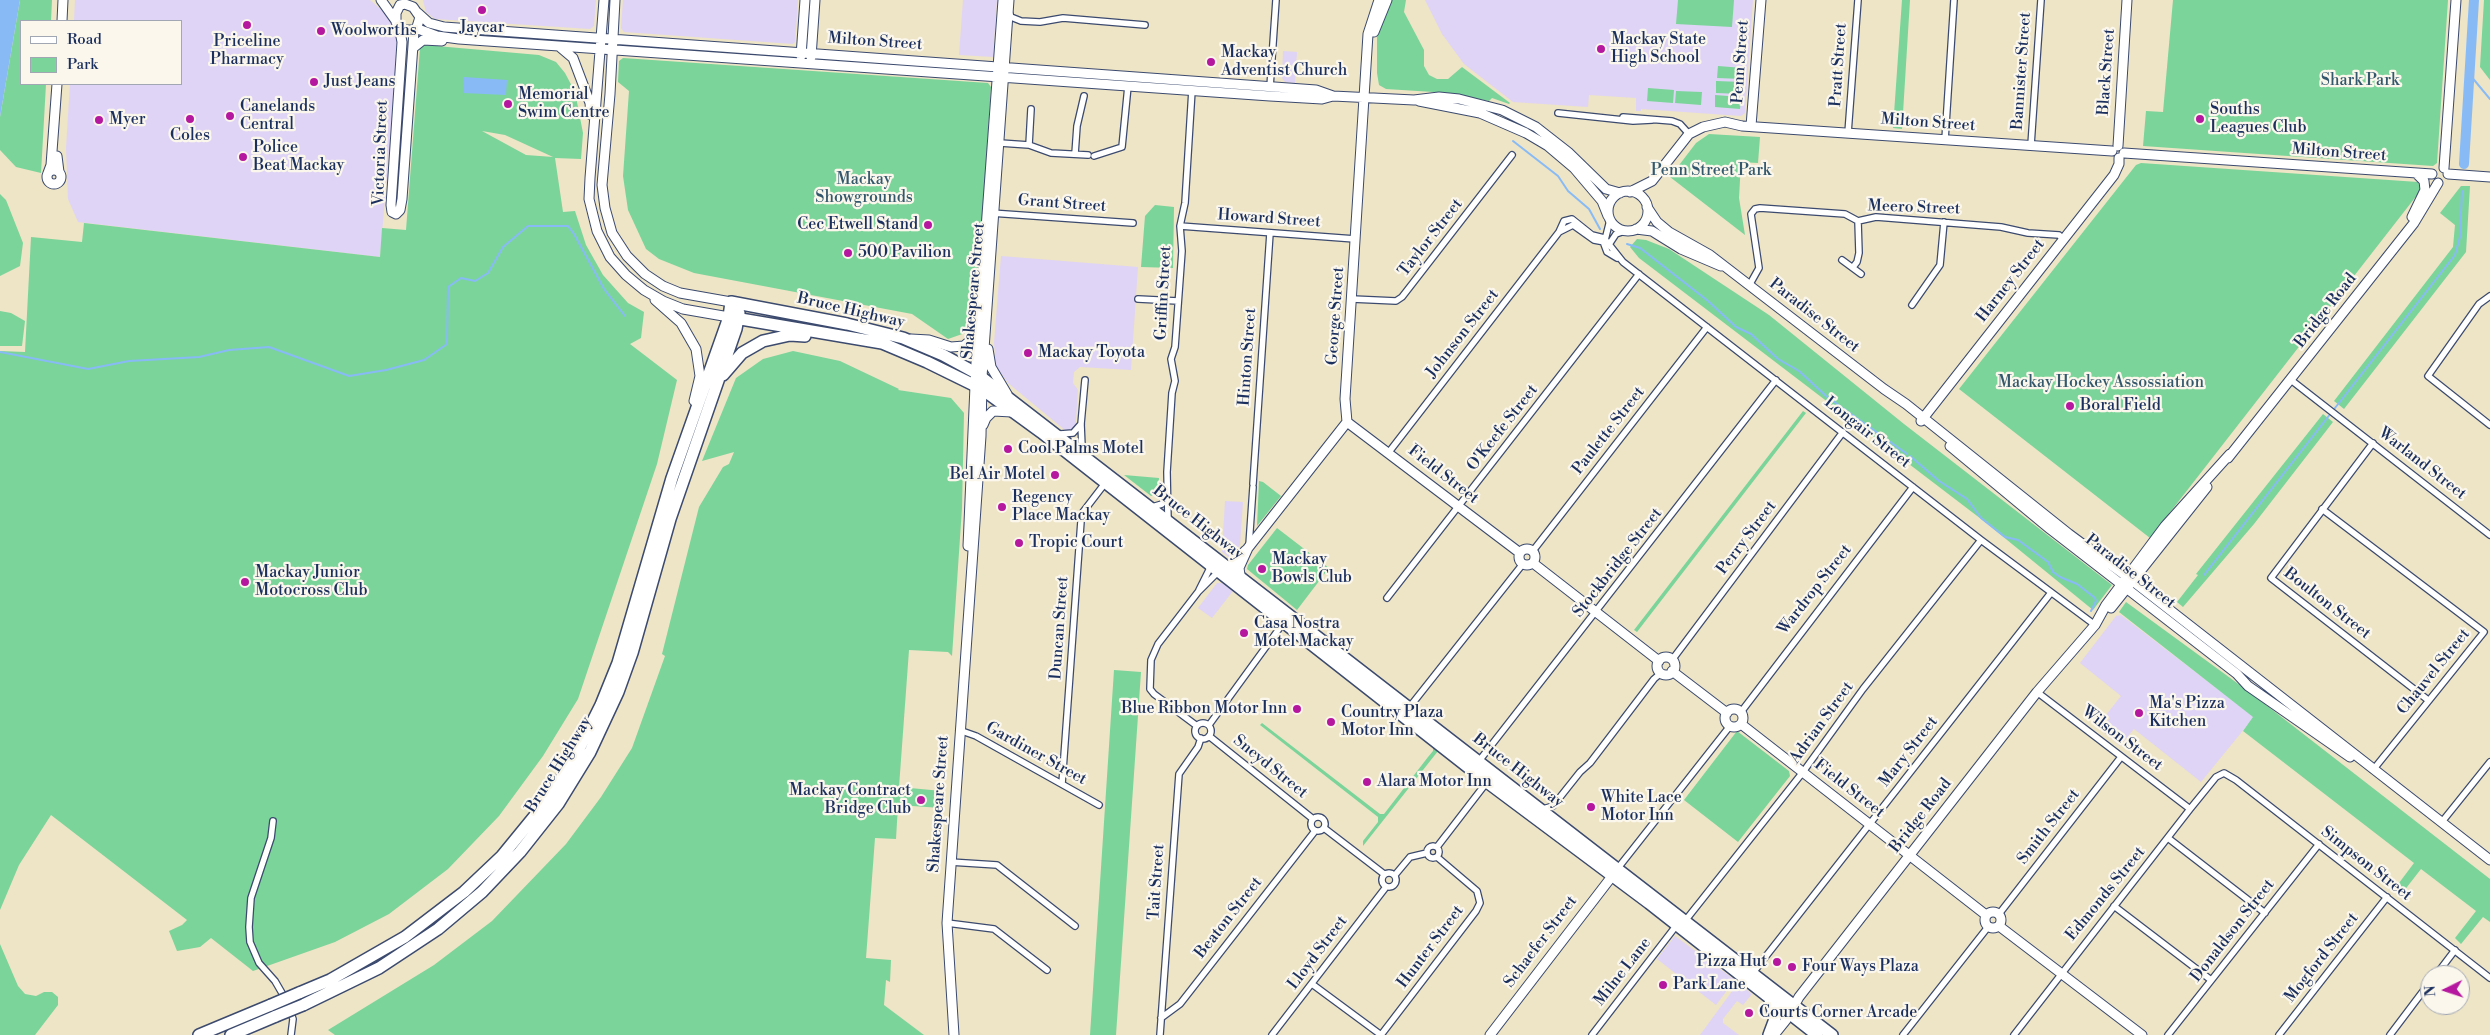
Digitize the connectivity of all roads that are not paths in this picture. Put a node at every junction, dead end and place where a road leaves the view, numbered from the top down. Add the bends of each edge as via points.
1 (63, 0) edge
2 (68, 0) edge
3 (381, 0) edge
4 (604, 0) edge
5 (615, 0) edge
6 (805, 0) edge
7 (815, 0) edge
8 (1003, 0) edge
9 (1010, 0) edge
10 (1276, 0) edge
11 (1379, 0) edge
12 (1387, 0) edge
13 (1760, 0) edge
14 (1858, 0) edge
15 (1954, 0) edge
16 (2040, 0) edge
17 (2127, 0) edge
18 (2456, 0) edge
19 (399, 3) edge
20 (416, 8) edge
21 (1008, 12) junction
22 (62, 20) edge
23 (66, 20) edge
24 (1021, 21) junction
25 (398, 24) junction
26 (1145, 25) dead end
27 (1008, 28) junction
28 (416, 30) junction
29 (602, 37) junction
30 (614, 38) junction
31 (469, 39) junction
32 (556, 45) junction
33 (413, 48) junction
34 (601, 49) junction
35 (613, 50) junction
36 (1369, 51) junction
37 (806, 57) junction
38 (1002, 71) junction
39 (57, 85) edge
40 (62, 85) edge
41 (1128, 86) junction
42 (1193, 86) junction
43 (1270, 91) junction
44 (1084, 96) dead end
45 (1366, 98) junction
46 (1414, 100) junction
47 (1031, 109) dead end
48 (1558, 113) dead end
49 (1746, 126) junction
50 (1848, 133) junction
51 (1689, 134) junction
52 (1945, 140) junction
53 (1000, 143) junction
54 (1029, 145) junction
55 (2031, 145) junction
56 (592, 152) junction
57 (2118, 152) junction
58 (1075, 154) junction
59 (1512, 155) dead end
60 (2446, 171) junction
61 (59, 172) junction
62 (48, 173) junction
63 (2416, 173) junction
64 (2432, 174) junction
65 (2490, 177) edge
66 (1652, 181) junction
67 (2438, 183) junction
68 (1630, 192) junction
69 (1620, 193) junction
70 (1646, 205) junction
71 (992, 213) junction
72 (1609, 218) junction
73 (1858, 221) junction
74 (1133, 222) dead end
75 (1944, 222) junction
76 (1180, 226) junction
77 (1636, 229) junction
78 (1625, 231) junction
79 (1270, 232) junction
80 (1559, 232) joint
81 (2403, 237) junction
82 (1355, 239) junction
83 (2063, 239) junction
84 (1606, 241) junction
85 (1842, 260) dead end
86 (1853, 267) junction
87 (1726, 268) junction
88 (1639, 274) junction
89 (1861, 274) dead end
90 (982, 283) junction
91 (1750, 284) junction
92 (644, 290) junction
93 (2490, 296) edge
94 (1138, 299) dead end
95 (1352, 299) junction
96 (1178, 301) junction
97 (736, 303) junction
98 (1912, 305) dead end
99 (733, 318) junction
100 (1707, 327) junction
101 (985, 334) junction
102 (903, 338) junction
103 (906, 353) junction
104 (1085, 380) dead end
105 (1776, 380) junction
106 (2291, 380) junction
107 (979, 381) junction
108 (715, 390) junction
109 (1008, 396) junction
110 (1017, 413) junction
111 (1922, 420) junction
112 (1347, 422) junction
113 (1081, 424) junction
114 (2490, 426) edge
115 (1843, 432) junction
116 (1056, 433) junction
117 (981, 436) junction
118 (2373, 443) junction
119 (1389, 452) junction
120 (1088, 458) junction
121 (672, 478) junction
122 (1106, 482) junction
123 (1912, 487) junction
124 (1166, 496) junction
125 (1460, 506) junction
126 (1151, 507) junction
127 (2322, 509) junction
128 (1169, 521) junction
129 (2490, 535) edge
130 (1981, 540) junction
131 (1249, 548) junction
132 (1532, 552) junction
133 (1520, 553) junction
134 (1533, 563) junction
135 (1209, 564) junction
136 (1522, 564) junction
137 (1224, 569) junction
138 (1240, 575) junction
139 (2128, 583) junction
140 (969, 584) junction
141 (1198, 592) junction
142 (2050, 594) junction
143 (1387, 598) dead end
144 (1597, 613) junction
145 (1282, 620) junction
146 (2097, 623) junction
147 (1659, 660) junction
148 (1672, 660) junction
149 (1672, 671) junction
150 (1661, 673) junction
151 (2037, 692) junction
152 (2428, 700) junction
153 (1407, 711) junction
154 (1741, 712) junction
155 (1727, 713) junction
156 (1741, 724) junction
157 (1209, 725) junction
158 (1197, 726) junction
159 (1730, 726) junction
160 (959, 730) junction
161 (1209, 736) junction
162 (1201, 738) junction
163 (2122, 757) junction
164 (1480, 762) junction
165 (2490, 762) edge
166 (2370, 768) junction
167 (1803, 772) junction
168 (2224, 773) joint
169 (1487, 782) junction
170 (1062, 784) junction
171 (1557, 801) junction
172 (1099, 805) dead end
173 (1541, 809) junction
174 (2190, 809) junction
175 (1313, 819) junction
176 (1556, 820) junction
177 (273, 821) dead end
178 (2441, 823) junction
179 (1870, 824) junction
180 (1324, 828) junction
181 (1315, 831) junction
182 (2168, 838) junction
183 (2319, 844) junction
184 (1437, 848) junction
185 (1427, 853) junction
186 (1910, 856) junction
187 (1437, 857) junction
188 (2490, 860) edge
189 (950, 862) junction
190 (1615, 872) junction
191 (1384, 874) junction
192 (1395, 875) junction
193 (1386, 887) junction
194 (2387, 898) junction
195 (2114, 906) junction
196 (2265, 913) junction
197 (1999, 914) junction
198 (1986, 915) junction
199 (946, 923) junction
200 (1680, 923) junction
201 (1075, 926) dead end
202 (1999, 926) junction
203 (1988, 927) junction
204 (2455, 950) junction
205 (2444, 965) edge
206 (1047, 970) dead end
207 (2061, 972) junction
208 (1752, 974) junction
209 (2490, 978) edge
210 (2211, 980) junction
211 (1312, 984) junction
212 (2420, 995) edge
213 (1770, 998) junction
214 (274, 1010) junction
215 (1792, 1010) junction
216 (1161, 1018) junction
217 (953, 1031) edge
218 (199, 1035) edge
219 (231, 1035) edge
220 (291, 1035) edge
221 (1160, 1035) edge
222 (1272, 1035) edge
223 (1381, 1035) edge
224 (1490, 1035) edge
225 (1592, 1035) edge
226 (1769, 1035) edge
227 (1774, 1035) edge
228 (1817, 1035) edge
229 (1832, 1035) edge
230 (1903, 1035) edge
231 (2014, 1035) edge
232 (2142, 1035) edge
233 (2168, 1035) edge
234 (2278, 1035) edge
235 (2390, 1035) edge

1 - 22 street
2 - 23 street
3 - 25 street
4 - 29 street
5 - 30 street
6 - 37 street
7 - 37 street
8 - 38 street, Shakespeare Street
9 - 21 street, Shakespeare Street
10 - 43 street
11 - 36 street, George Street via 1369,28
12 - 36 street, George Street
13 - 49 street, Penn Street
14 - 50 street, Pratt Street
15 - 52 street
16 - 55 street, Bannister Street
17 - 57 street, Black Street
18 - 60 street
19 - 20 street
19 - 25 street via 396,13
20 - 28 street via 420,19
20 - 29 street, Milton Street via 436,26
21 - 24 street
21 - 27 street, Shakespeare Street
24 - 26 street via 1062,18
24 - 27 street
25 - 28 street via 404,30
25 - 33 street, Victoria Street via 402,42 391,205 392,212 396,214 402,199
27 - 38 street, Shakespeare Street
28 - 31 street, Milton Street via 440,37
28 - 33 street, Victoria Street
29 - 30 street, Milton Street
29 - 34 street
30 - 35 street
30 - 37 street, Milton Street
31 - 32 street, Milton Street
31 - 33 street via 452,42 423,40
32 - 34 street, Milton Street
32 - 56 street via 573,58 590,104
34 - 35 street, Milton Street
34 - 56 street
35 - 37 street, Milton Street
35 - 97 street via 602,185 612,233 627,256 662,286 680,293
36 - 45 street, George Street
37 - 38 street, Milton Street
38 - 41 street, Milton Street
38 - 42 street, Milton Street
38 - 53 street, Shakespeare Street
38 - 71 street, Shakespeare Street
39 - 62 street
40 - 61 street via 56,162
41 - 42 street, Milton Street
41 - 58 street via 1122,147 1091,156
42 - 43 street, Milton Street
42 - 76 street, Griffin Street via 1185,202
43 - 45 street, Milton Street via 1322,99 1333,96
44 - 58 street
45 - 46 street, Milton Street
45 - 82 street, George Street
46 - 69 street, Milton Street via 1459,99 1520,118 1557,141 1606,189
46 - 72 street, Milton Street via 1480,113 1548,146 1594,190
47 - 54 street
48 - 51 street via 1680,124
49 - 50 street, Milton Street
49 - 51 street, Milton Street via 1724,128 1716,125
50 - 52 street, Milton Street
51 - 66 street
52 - 55 street, Milton Street
53 - 54 street
53 - 71 street, Shakespeare Street
54 - 58 street via 1051,152
55 - 57 street, Milton Street
56 - 92 street via 590,199 597,231 610,257
57 - 63 street, Milton Street
57 - 83 street, Harney Street via 2119,164 2114,175
59 - 95 street, Taylor Street via 1402,297 1396,301
60 - 64 street via 2436,168
60 - 65 street
60 - 67 street via 2445,181
61 - 62 street via 52,170
61 - 62 street via 61,180 55,185 48,181
63 - 64 street, Milton Street
63 - 81 street via 2424,181 2425,190
64 - 67 street
66 - 68 street
66 - 70 street
67 - 81 street, Bridge Road
68 - 69 street
68 - 70 street via 1641,197
69 - 72 street via 1610,202
70 - 77 street via 1644,222
70 - 87 street, Paradise Street via 1657,222 1669,232 1710,254
71 - 74 street, Grant Street
71 - 90 street, Shakespeare Street
71 - 101 street, Shakespeare Street
72 - 78 street via 1615,227
72 - 84 street
73 - 75 street, Meero Street via 1876,217
73 - 86 street via 1859,253
73 - 91 street, Meero Street via 1845,214 1755,209 1751,219 1759,268
75 - 83 street, Meero Street via 2008,227 2028,233 2059,235
75 - 98 street via 1940,265
76 - 79 street, Howard Street
76 - 96 street, Griffin Street via 1182,251
77 - 78 street
77 - 87 street, Paradise Street via 1652,231 1681,249
78 - 84 street
79 - 82 street, Howard Street
79 - 131 street, Hinton Street
80 - 84 street, Longair Street via 1563,222 1572,219 1592,235
80 - 119 street, Johnson Street
81 - 106 street, Bridge Road
82 - 95 street, George Street
83 - 111 street, Harney Street
84 - 88 street, Longair Street via 1608,253
85 - 86 street
86 - 89 street
87 - 91 street, Paradise Street
88 - 100 street, Longair Street
88 - 125 street, O'Keefe Street
90 - 102 street via 974,330 971,340 964,346 952,347 929,340
90 - 107 street, Shakespeare Street
91 - 111 street, Paradise Street
92 - 99 street via 684,309
92 - 121 street via 681,323 696,349 699,362 698,386
93 - 114 street via 2479,304 2428,376
94 - 96 street
95 - 112 street, George Street via 1344,406
96 - 124 street, Griffin Street via 1175,347 1171,358 1175,382
97 - 99 highway, Bruce Highway
97 - 102 highway, Bruce Highway
99 - 103 highway, Bruce Highway via 882,343
99 - 108 highway, Bruce Highway
99 - 121 highway, Bruce Highway
100 - 105 street, Longair Street
100 - 132 street, Paulette Street
101 - 107 street, Shakespeare Street
101 - 109 street via 991,367
102 - 107 highway, Bruce Highway via 943,355
103 - 107 highway, Bruce Highway
103 - 108 highway via 806,336 777,337 742,353 727,368
104 - 113 street
105 - 115 street, Longair Street
105 - 144 street, Stockbridge Street
106 - 118 street, Warland Street
106 - 139 street, Bridge Road via 2165,526
107 - 109 highway, Bruce Highway
107 - 110 highway, Bruce Highway
107 - 117 street, Shakespeare Street
107 - 140 street, Shakespeare Street via 968,502
108 - 214 highway, Bruce Highway, bridge via 670,519 618,692 590,752 558,804 514,859 482,892 438,929 379,968 303,1005
109 - 116 highway, Bruce Highway
110 - 117 street via 993,411 986,418
110 - 122 highway, Bruce Highway
111 - 139 street, Paradise Street via 2050,529
112 - 119 street, Field Street
112 - 131 street
113 - 116 street via 1069,434
113 - 120 street via 1082,447
115 - 123 street, Longair Street
115 - 148 street, Perry Street
116 - 120 highway, Bruce Highway
117 - 140 street, Shakespeare Street
118 - 127 street, Boulton Street
118 - 129 street, Warland Street
119 - 125 street, Field Street
120 - 126 highway, Bruce Highway
121 - 214 highway, Bruce Highway, bridge via 618,663 594,721 547,801 502,856 456,898 405,937 330,980 299,993
122 - 135 highway, Bruce Highway
122 - 170 street, Duncan Street via 1083,512 1081,521
123 - 130 street, Longair Street
123 - 154 street, Wardrop Street
124 - 126 street via 1162,504
124 - 128 street, Griffin Street
125 - 133 street, Field Street
125 - 143 street, O'Keefe Street
126 - 128 highway, Bruce Highway
127 - 152 street, Boulton Street via 2271,578
127 - 152 street, Chauvel Street via 2484,632
128 - 137 highway, Bruce Highway
130 - 142 street, Longair Street
130 - 167 street, Adrian Street
131 - 137 street
131 - 138 street via 1239,568
132 - 133 street via 1526,549
132 - 134 street via 1535,557
133 - 136 street via 1518,558
134 - 136 street via 1528,566
134 - 144 street
135 - 137 highway, Bruce Highway
135 - 141 street
136 - 153 street
137 - 138 highway, Bruce Highway
137 - 141 street
137 - 145 highway, Bruce Highway via 1268,604
138 - 153 highway, Bruce Highway
139 - 146 street, Bridge Road via 2106,605
139 - 166 street, Paradise Street via 2256,691
140 - 160 street, Shakespeare Street
141 - 158 street via 1158,644 1151,660 1149,682 1154,694
142 - 146 street, Longair Street
142 - 179 street, Mary Street
144 - 147 street
144 - 164 street, Stockbridge Street
145 - 153 highway, Bruce Highway
145 - 157 street
146 - 151 street, Bridge Road
147 - 148 street via 1665,657
147 - 150 street via 1657,666
148 - 149 street
149 - 150 street
149 - 155 street
150 - 171 street
151 - 163 street, Wilson Street
151 - 186 street, Bridge Road
152 - 166 street, Chauvel Street
153 - 164 highway, Bruce Highway
153 - 169 highway, Bruce Highway
154 - 155 street via 1734,709
154 - 156 street via 1744,718
155 - 159 street via 1725,719
156 - 159 street
156 - 167 street, Field Street
157 - 158 street
157 - 161 street
158 - 162 street via 1196,734
159 - 190 street
160 - 170 street, Gardiner Street via 976,736
160 - 189 street, Shakespeare Street
161 - 162 street
161 - 175 street, Sneyd Street
162 - 216 street, Tait Street via 1179,774
163 - 174 street, Wilson Street
163 - 197 street, Smith Street
164 - 173 highway, Bruce Highway
165 - 178 street
166 - 178 street, Paradise Street
167 - 179 street, Field Street
167 - 200 street, Adrian Street
168 - 174 street, Edmonds Street via 2216,777
168 - 183 street, Simpson Street
169 - 184 street
169 - 190 highway, Bruce Highway
170 - 172 street, Gardiner Street
171 - 173 street via 1550,808
171 - 176 street
173 - 176 highway, Bruce Highway
174 - 182 street, Edmonds Street
175 - 180 street via 1323,818
175 - 181 street via 1311,826
176 - 190 highway, Bruce Highway
177 - 220 street via 271,838 251,898 250,942 259,963 283,992 293,1019
178 - 188 street, Paradise Street
179 - 186 street, Field Street
179 - 208 street, Mary Street
180 - 181 street
180 - 191 street
181 - 216 street, Beaton Street via 1180,1004
182 - 195 street, Edmonds Street
182 - 196 street
183 - 194 street, Simpson Street
183 - 196 street, Donaldson Street
184 - 185 street via 1431,846
184 - 187 street
185 - 187 street via 1431,858
185 - 192 street via 1410,857
186 - 198 street, Field Street
186 - 215 street, Bridge Road
187 - 223 street, Hunter Street via 1477,891 1480,903
189 - 199 street, Shakespeare Street
189 - 201 street via 997,865
190 - 200 highway, Bruce Highway
190 - 224 street, Schaefer Street
191 - 192 street
191 - 193 street via 1382,882
192 - 193 street via 1395,884
193 - 211 street, Lloyd Street
194 - 204 street, Simpson Street
194 - 234 street, Mogford Street
195 - 207 street, Edmonds Street
195 - 210 street
196 - 210 street, Donaldson Street
197 - 198 street via 1992,912
197 - 202 street
198 - 203 street via 1984,921
199 - 206 street via 994,929
199 - 217 street, Shakespeare Street
200 - 208 highway, Bruce Highway
200 - 213 highway, Bruce Highway
200 - 225 street, Milne Lane
202 - 203 street
202 - 207 street
203 - 230 street
204 - 205 street
204 - 209 street, Simpson Street
207 - 231 street, Edmonds Street
207 - 232 street
208 - 215 highway, Bruce Highway
210 - 233 street, Donaldson Street
211 - 222 street, Lloyd Street
211 - 223 street
212 - 235 street
213 - 215 highway, Bruce Highway
213 - 226 highway via 1775,1019
214 - 218 highway, Bruce Highway via 241,1018
214 - 219 highway, Bruce Highway
215 - 227 street, Bridge Road
215 - 228 highway, Bruce Highway
215 - 229 highway, Bruce Highway
216 - 221 street, Tait Street

